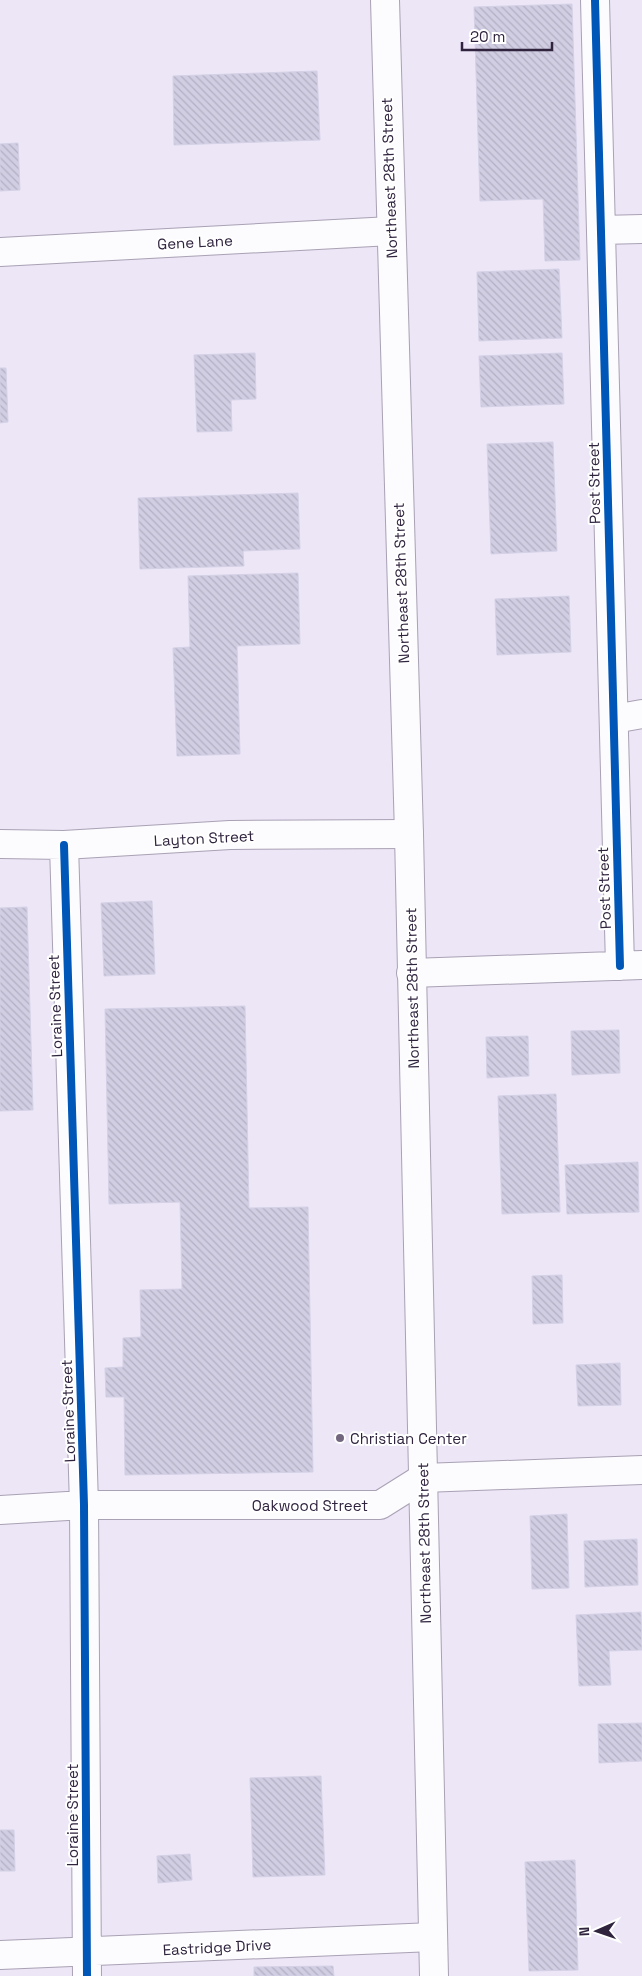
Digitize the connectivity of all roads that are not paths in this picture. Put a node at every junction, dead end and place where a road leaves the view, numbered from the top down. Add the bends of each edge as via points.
1 (385, 0) edge
2 (595, 0) edge
3 (642, 229) edge
4 (601, 230) junction
5 (390, 231) junction
6 (0, 252) edge
7 (642, 714) edge
8 (614, 719) junction
9 (409, 834) junction
10 (0, 844) edge
11 (64, 845) junction
12 (631, 965) edge
13 (411, 973) junction
14 (642, 1470) edge
15 (423, 1478) junction
16 (84, 1505) junction
17 (0, 1510) edge
18 (433, 1937) junction
19 (0, 1955) edge
20 (87, 1964) edge
21 (434, 1976) edge

1 - 5 street, Northeast 28th Street
2 - 4 street, Post Street
3 - 4 street
4 - 8 street, Post Street
5 - 6 street, Gene Lane
5 - 9 street, Northeast 28th Street
7 - 8 street
8 - 12 street, Post Street
9 - 11 street, Layton Street via 230,835
9 - 13 street, Northeast 28th Street
10 - 11 street, Layton Street
11 - 16 street, Loraine Street
12 - 13 street
13 - 15 street, Northeast 28th Street
14 - 15 street
15 - 16 street, Oakwood Street via 380,1505
15 - 18 street, Northeast 28th Street
16 - 17 street, Oakwood Street
16 - 20 street, Loraine Street
18 - 20 street, Eastridge Drive
18 - 21 street, Northeast 28th Street
19 - 20 street, Eastridge Drive

